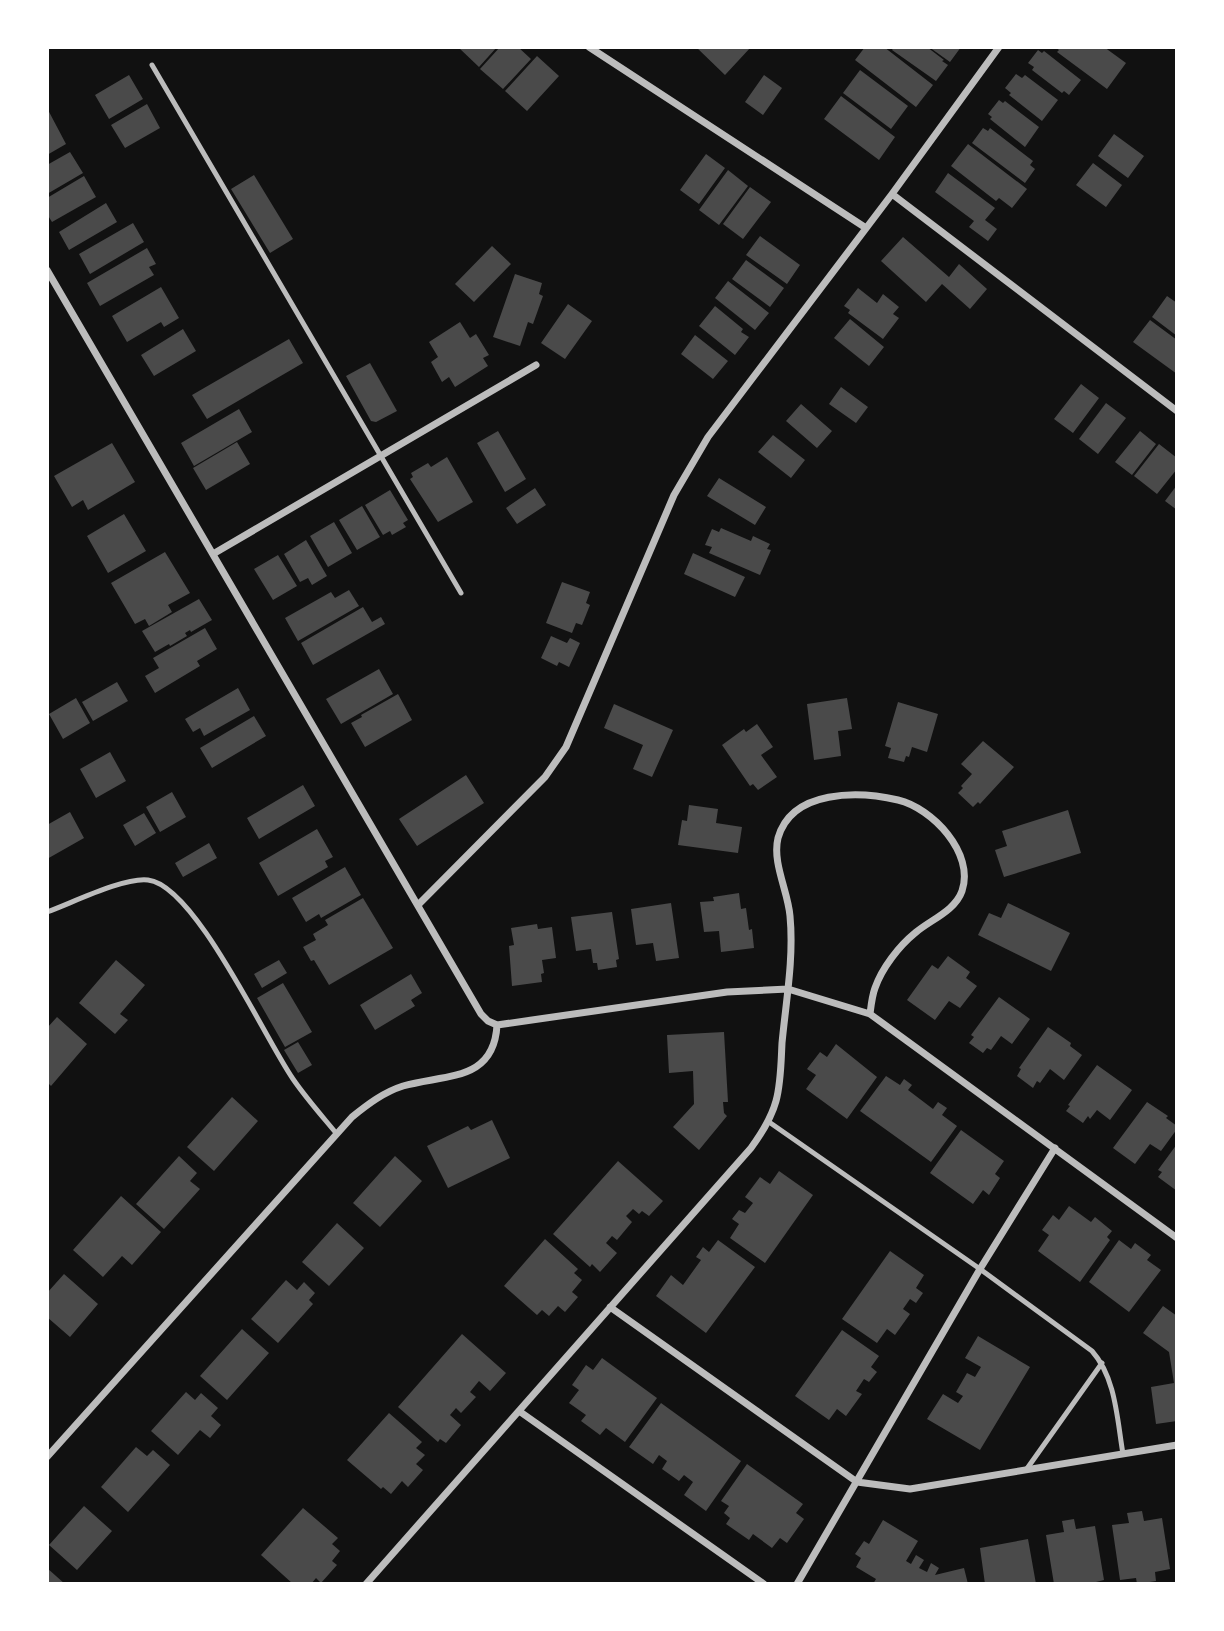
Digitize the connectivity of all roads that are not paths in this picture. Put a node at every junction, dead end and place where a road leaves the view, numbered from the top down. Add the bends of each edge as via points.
1 (589, 47) edge
2 (999, 47) edge
3 (152, 65) dead end
4 (892, 194) junction
5 (866, 229) junction
6 (47, 270) edge
7 (536, 365) dead end
8 (1177, 411) edge
9 (382, 455) junction
10 (213, 554) junction
11 (461, 593) dead end
12 (418, 905) junction
13 (47, 912) edge
14 (788, 989) junction
15 (870, 1014) junction
16 (497, 1025) junction
17 (769, 1122) junction
18 (336, 1133) junction
19 (1055, 1148) junction
20 (1177, 1238) edge
21 (980, 1269) junction
22 (610, 1307) junction
23 (1102, 1363) junction
24 (519, 1410) junction
25 (1177, 1446) edge
26 (1123, 1454) junction
27 (47, 1457) edge
28 (1026, 1470) junction
29 (857, 1482) junction
30 (366, 1584) edge
31 (764, 1584) edge
32 (797, 1584) edge

1 - 5 street
2 - 4 street
3 - 9 lane
4 - 5 street
4 - 8 street
5 - 12 street via 708,437 674,495 566,747 545,777
6 - 10 street
7 - 9 street
9 - 10 street
9 - 11 lane
10 - 12 street
12 - 16 street via 481,1014
13 - 18 lane via 129,881 149,880 166,886 205,930 293,1080
14 - 15 street
14 - 15 street via 790,915 776,853 787,821 802,808 839,795 904,801 928,814 949,835 963,862 962,890 953,905 900,949 875,988
14 - 16 street via 727,992
14 - 17 street via 777,1098
15 - 19 street
16 - 18 street via 496,1043 478,1067 385,1094
17 - 21 lane
17 - 22 street
18 - 27 street
19 - 20 street
19 - 21 street
21 - 23 lane
21 - 29 street
22 - 24 street
22 - 29 street
23 - 26 lane via 1109,1376
23 - 28 lane
24 - 30 street
24 - 31 street
25 - 26 street
26 - 28 street
28 - 29 street via 910,1489
29 - 32 street

